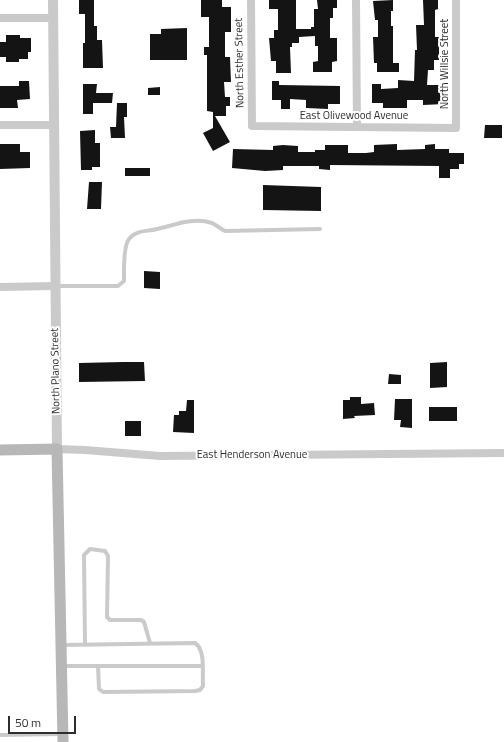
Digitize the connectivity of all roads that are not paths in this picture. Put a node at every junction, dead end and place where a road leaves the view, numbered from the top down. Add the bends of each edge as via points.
1 (53, 0) edge
2 (251, 0) edge
3 (356, 0) edge
4 (456, 0) edge
5 (0, 18) edge
6 (53, 18) junction
7 (54, 125) junction
8 (0, 126) edge
9 (252, 126) joint
10 (357, 127) junction
11 (456, 128) joint
12 (320, 229) dead end
13 (55, 286) junction
14 (0, 287) edge
15 (57, 449) junction
16 (0, 450) edge
17 (504, 453) edge
18 (150, 643) junction
19 (85, 644) junction
20 (61, 645) junction
21 (61, 666) junction
22 (98, 666) junction
23 (202, 666) junction
24 (0, 735) edge
25 (63, 738) edge

1 - 6 street, North Plano Street
2 - 9 street, North Esther Street
3 - 10 street
4 - 11 street, North Willsie Street
5 - 6 street
6 - 7 street, North Plano Street
7 - 8 street
7 - 13 street, North Plano Street
9 - 10 street, East Olivewood Avenue
10 - 11 street, East Olivewood Avenue
12 - 13 lane via 225,231 212,223 188,222 138,231 126,243 124,281 121,285
13 - 14 street
13 - 15 street, North Plano Street
15 - 16 main road, East Henderson Avenue
15 - 17 street, East Henderson Avenue via 160,456
15 - 20 main road, North Plano Street
18 - 19 lane
18 - 19 lane via 144,622 141,620 110,620 108,617 108,556 105,552 90,549 84,555
18 - 23 lane via 195,643 201,652
19 - 20 lane
20 - 21 main road, North Plano Street
21 - 22 lane
21 - 25 main road, North Plano Street
22 - 23 lane
22 - 23 lane via 99,689 103,692 195,692 203,686
24 - 25 lane

